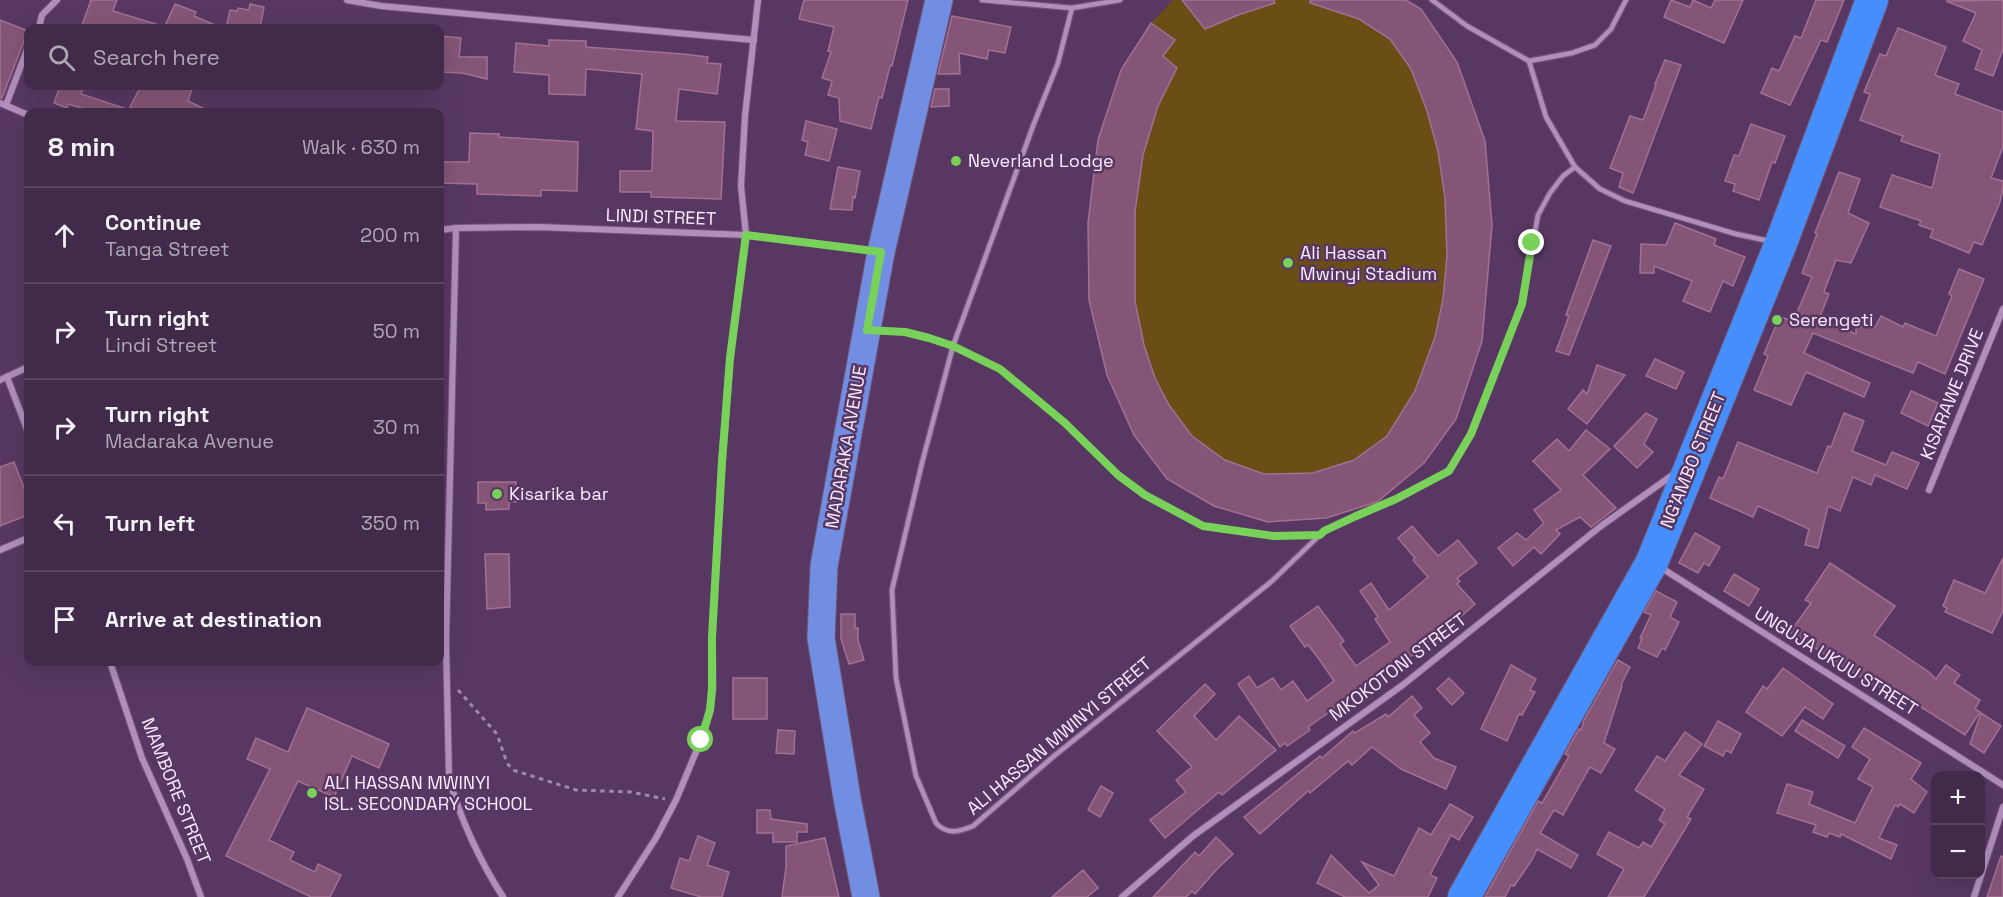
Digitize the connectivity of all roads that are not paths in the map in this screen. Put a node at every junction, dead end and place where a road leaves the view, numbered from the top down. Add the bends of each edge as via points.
1 (57, 0) edge
2 (347, 0) edge
3 (758, 0) edge
4 (939, 0) edge
5 (982, 0) edge
6 (1120, 0) edge
7 (1432, 0) edge
8 (1626, 0) edge
9 (1872, 0) edge
10 (381, 3) edge
11 (1072, 8) junction
12 (40, 24) edge
13 (754, 40) junction
14 (24, 56) edge
15 (1529, 61) junction
16 (3, 104) edge
17 (24, 113) edge
18 (1575, 167) junction
19 (456, 228) junction
20 (444, 230) edge
21 (746, 235) junction
22 (1781, 243) junction
23 (881, 252) junction
24 (2003, 309) edge
25 (867, 330) junction
26 (953, 346) junction
27 (24, 369) edge
28 (7, 377) junction
29 (0, 380) edge
30 (24, 422) edge
31 (1692, 461) junction
32 (1929, 490) dead end
33 (1320, 535) junction
34 (24, 540) edge
35 (0, 550) edge
36 (1652, 562) junction
37 (111, 666) edge
38 (2003, 785) edge
39 (2003, 807) edge
40 (1127, 896) edge
41 (201, 897) edge
42 (503, 897) edge
43 (618, 897) edge
44 (866, 897) edge
45 (1464, 897) edge
46 (1974, 897) edge

1 - 12 street via 42,15
2 - 10 street
3 - 13 street
4 - 23 main road, MADARAKA AVENUE
5 - 11 lane
6 - 11 lane
7 - 15 lane via 1467,26
8 - 15 lane via 1611,29 1595,45
9 - 22 highway, NG’AMBO STREET
10 - 13 street
11 - 26 lane, ALI HASSAN MWINYI STREET via 1058,63
13 - 21 street via 741,186
14 - 16 street
15 - 18 lane via 1546,117
16 - 17 street
18 - 22 lane via 1600,189 1625,201 1736,234
18 - 33 lane, ALI HASSAN MWINYI STREET via 1563,176 1538,215 1522,304 1471,434 1449,471
19 - 20 street, LINDI STREET
19 - 21 street, LINDI STREET via 539,227
19 - 42 street via 446,641 449,777 488,874
21 - 23 street, LINDI STREET
21 - 43 street via 722,462 711,699 701,740 676,800
22 - 31 highway, NG’AMBO STREET
23 - 25 main road, MADARAKA AVENUE
24 - 32 street, KISARAWE DRIVE
25 - 26 lane, ALI HASSAN MWINYI STREET via 905,332
25 - 44 main road, MADARAKA AVENUE via 824,566 821,638
26 - 33 lane, ALI HASSAN MWINYI STREET via 1000,369 1065,423 1118,475 1145,495 1203,526 1274,536
26 - 33 lane, ALI HASSAN MWINYI STREET via 892,590 896,678 916,776 942,829 962,831 973,826 1062,749 1272,581
27 - 28 street
28 - 29 street
28 - 30 street
31 - 36 highway, NG’AMBO STREET
31 - 40 street, MKOKOTONI STREET via 1602,526 1404,684 1193,836
34 - 35 street
36 - 38 street, UNGUJA UKUU STREET
36 - 45 highway, NG’AMBO STREET
37 - 41 street, MAMBORE STREET via 142,758
39 - 46 street

